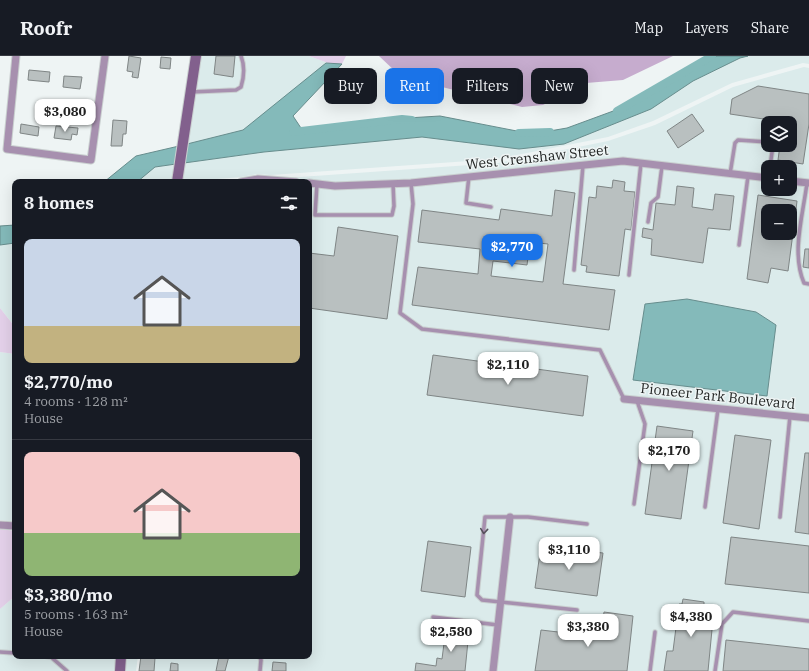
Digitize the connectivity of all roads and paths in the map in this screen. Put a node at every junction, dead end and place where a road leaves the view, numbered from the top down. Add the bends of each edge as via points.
1 (16, 56) edge
2 (106, 56) edge
3 (196, 56) edge
4 (241, 56) edge
5 (190, 92) junction
6 (761, 142) edge
7 (642, 163) junction
8 (583, 165) junction
9 (662, 166) junction
10 (730, 174) junction
11 (469, 176) junction
12 (748, 176) junction
13 (761, 177) edge
14 (178, 178) edge
15 (797, 182) edge
16 (411, 183) junction
17 (808, 183) edge
18 (313, 184) edge
19 (393, 184) junction
20 (491, 207) dead end
21 (312, 216) edge
22 (315, 216) junction
23 (648, 222) dead end
24 (739, 245) dead end
25 (574, 270) dead end
26 (629, 275) dead end
27 (809, 284) edge
28 (624, 399) joint
29 (636, 400) junction
30 (718, 409) junction
31 (790, 416) junction
32 (809, 418) edge
33 (634, 504) dead end
34 (705, 507) dead end
35 (510, 517) junction
36 (780, 517) dead end
37 (587, 524) dead end
38 (0, 525) edge
39 (12, 526) edge
40 (501, 601) junction
41 (577, 610) dead end
42 (433, 617) dead end
43 (809, 621) edge
44 (498, 625) junction
45 (655, 632) dead end
46 (0, 652) edge
47 (12, 653) edge
48 (54, 659) edge
49 (121, 659) edge
50 (260, 659) edge
51 (67, 671) edge
52 (120, 671) edge
53 (260, 671) edge
54 (493, 671) edge
55 (650, 671) edge
56 (716, 671) edge

1 - 2 street via 7,149 90,160
3 - 5 street
4 - 5 lane via 244,78 241,87 236,90
5 - 14 street
6 - 10 lane via 738,140 735,143
7 - 8 street, West Crenshaw Street via 623,161
7 - 9 street, West Crenshaw Street
7 - 26 lane
8 - 11 street, West Crenshaw Street
8 - 25 lane
9 - 10 street, West Crenshaw Street
9 - 23 lane via 658,197 651,203
10 - 12 street, West Crenshaw Street
11 - 16 street, West Crenshaw Street
11 - 20 lane via 466,204
12 - 13 street, West Crenshaw Street
12 - 24 lane
15 - 17 street
16 - 19 street, West Crenshaw Street
16 - 28 lane via 413,204 400,313 422,329 600,350
17 - 27 lane via 798,249 799,271 804,283
18 - 19 street, West Crenshaw Street
18 - 22 lane
19 - 22 lane via 392,215
21 - 22 lane
28 - 29 street, Pioneer Park Boulevard
29 - 30 street, Pioneer Park Boulevard
29 - 33 lane via 645,424
30 - 31 street, Pioneer Park Boulevard
30 - 34 lane
31 - 32 street, Pioneer Park Boulevard
31 - 36 lane
35 - 37 lane
35 - 40 street
35 -> 40 lane via 485,517 477,595 482,600
38 - 39 street
40 - 41 lane
40 - 44 street
42 - 44 lane
43 - 56 lane via 733,612 722,624
44 - 54 street
45 - 55 lane
46 - 47 lane
48 - 51 lane
49 - 52 street
50 - 53 lane

